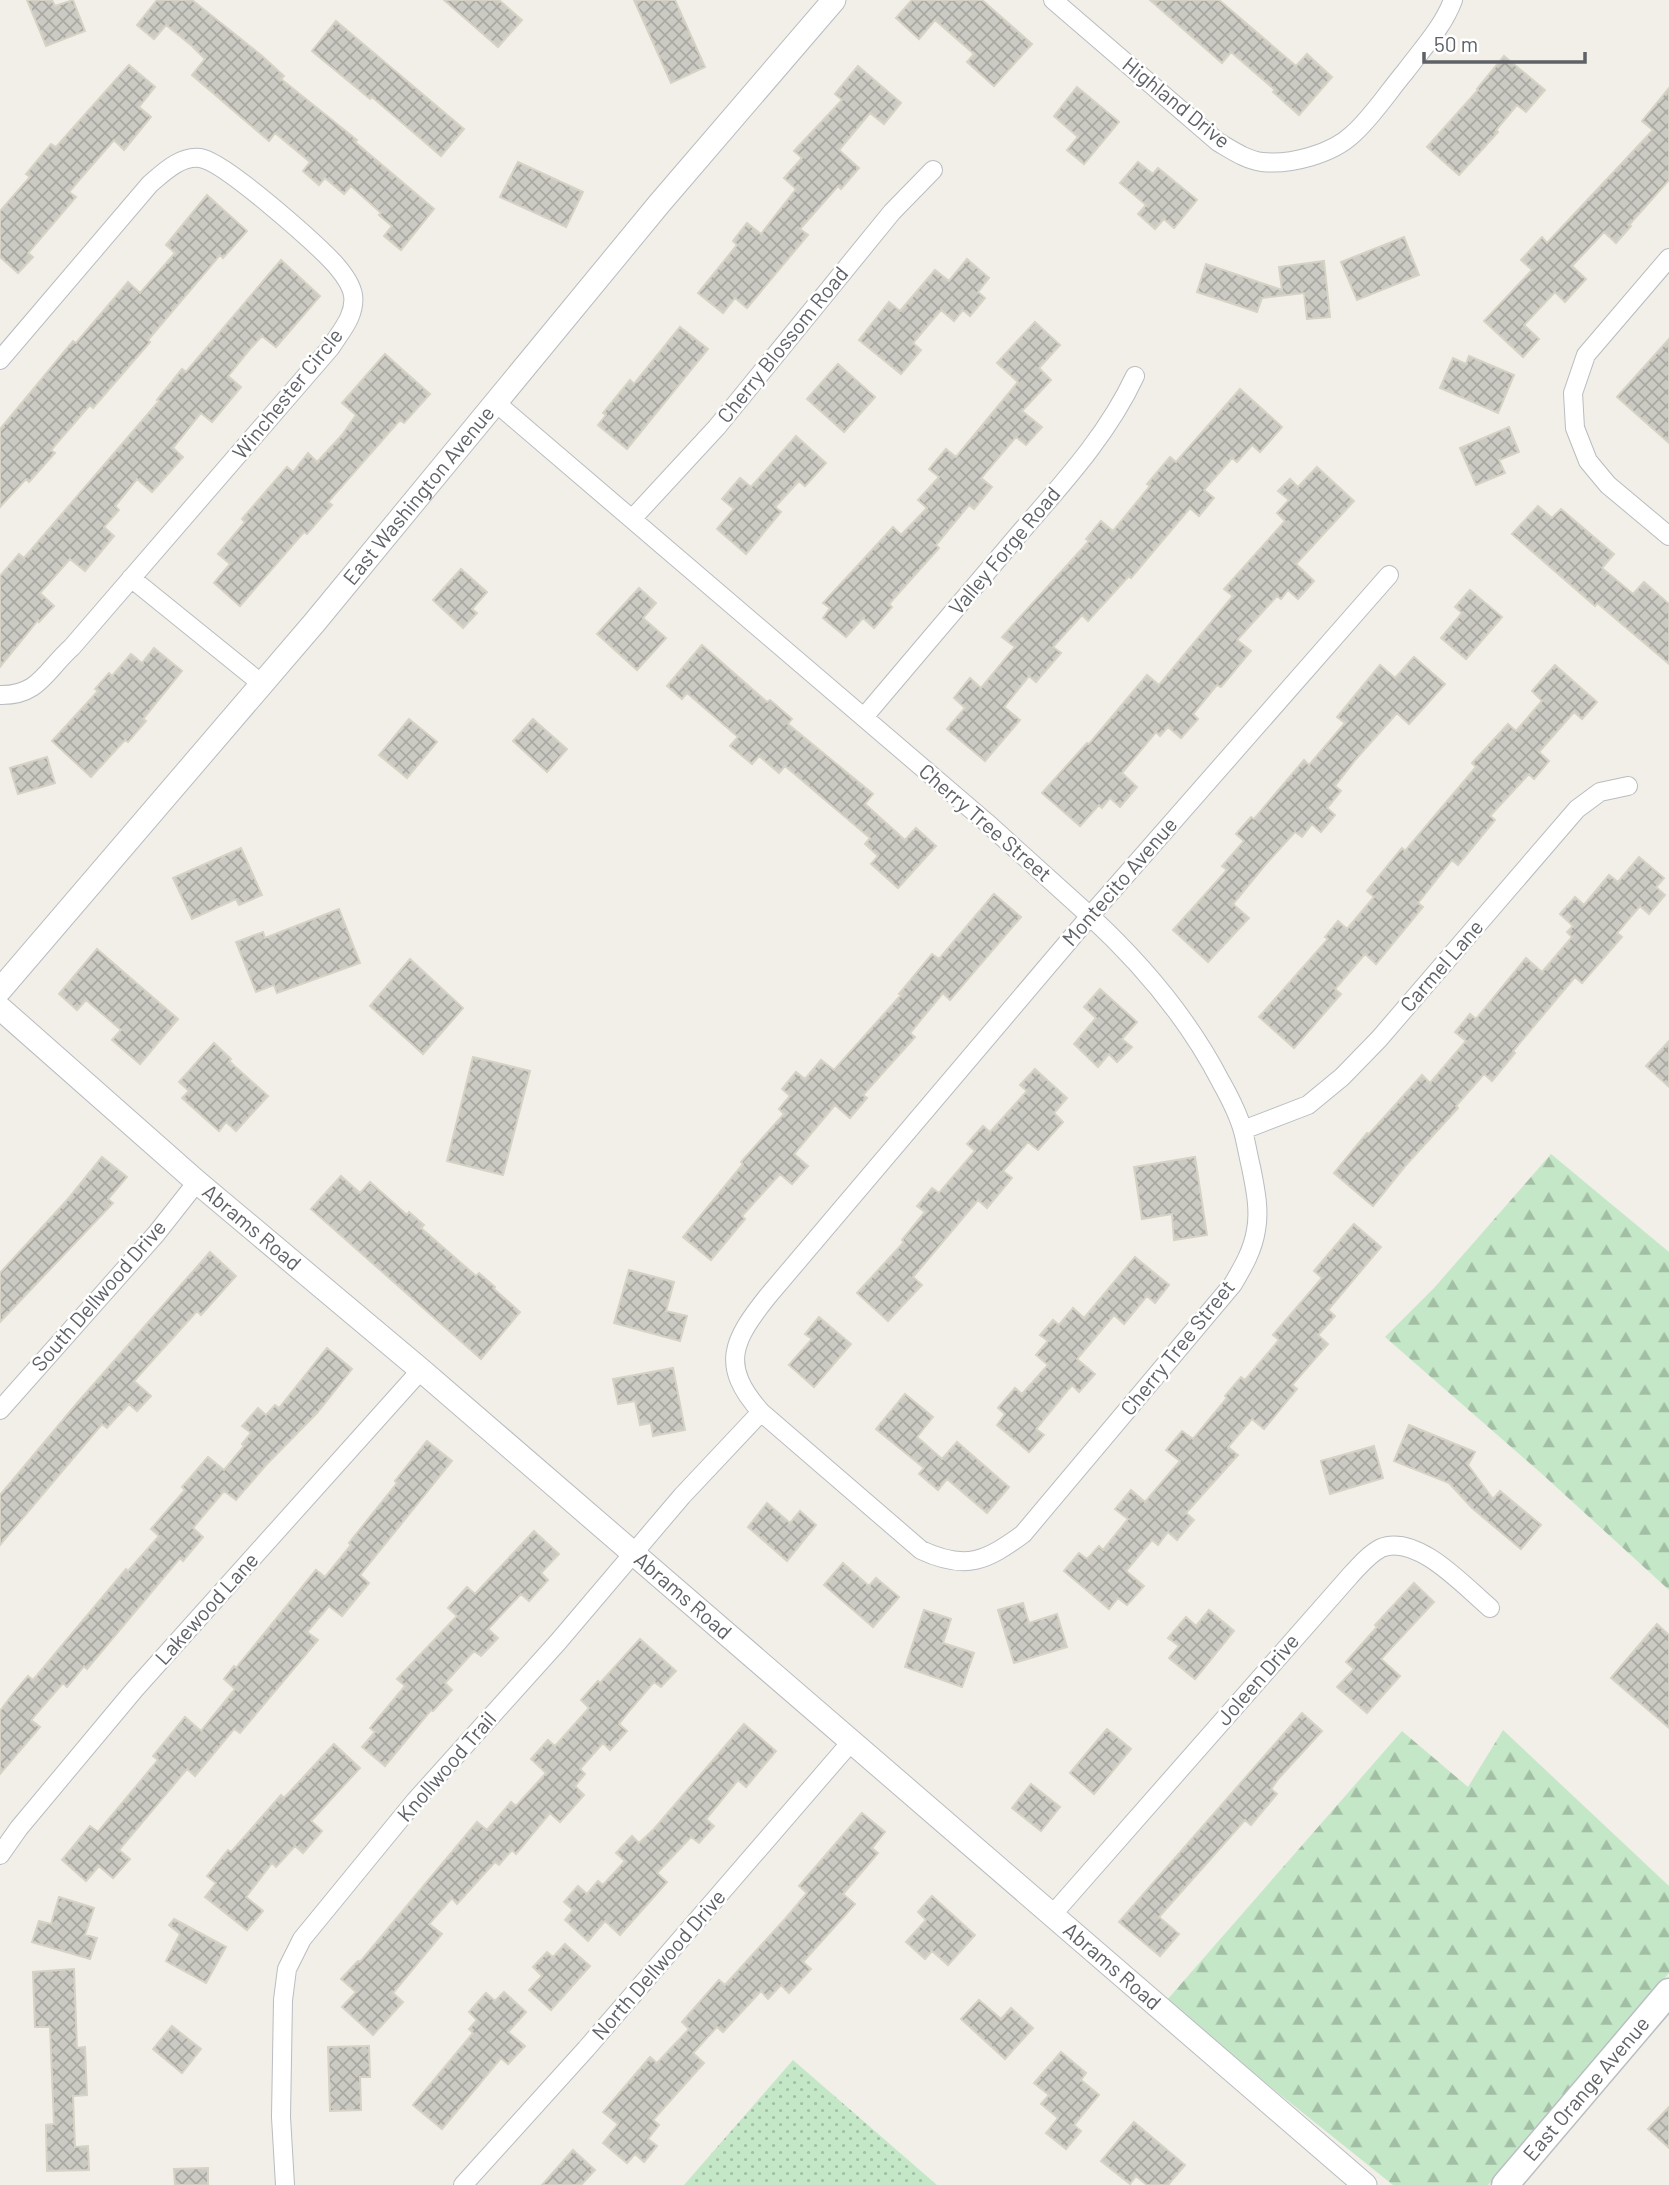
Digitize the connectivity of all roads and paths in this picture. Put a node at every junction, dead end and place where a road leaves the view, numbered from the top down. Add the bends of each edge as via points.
1 (834, 0) edge
2 (1053, 0) edge
3 (1453, 0) edge
4 (933, 170) dead end
5 (1669, 258) edge
6 (0, 360) edge
7 (1135, 376) dead end
8 (495, 402) junction
9 (632, 519) junction
10 (1669, 536) edge
11 (1389, 575) dead end
12 (131, 578) junction
13 (262, 684) junction
14 (0, 695) edge
15 (864, 717) junction
16 (1628, 786) dead end
17 (1090, 916) junction
18 (0, 990) edge
19 (0, 1009) edge
20 (1243, 1130) junction
21 (197, 1182) junction
22 (854, 1194) joint
23 (421, 1370) junction
24 (0, 1410) edge
25 (761, 1412) junction
26 (634, 1554) junction
27 (1490, 1608) dead end
28 (851, 1742) junction
29 (0, 1855) edge
30 (1052, 1915) junction
31 (1669, 1992) edge
32 (285, 2185) edge
33 (463, 2185) edge
34 (1365, 2185) edge
35 (1505, 2185) edge

1 - 8 street, East Washington Avenue
2 - 3 street, Highland Drive via 1218,142 1261,162 1322,153 1351,136 1436,32
4 - 9 street, Cherry Blossom Road via 892,212 717,427
5 - 10 street via 1586,355 1573,393 1575,428 1588,461 1608,485
6 - 12 street, Winchester Circle via 150,184 186,159 216,163 346,278 354,308 331,347
7 - 15 street, Valley Forge Road via 1102,433
8 - 9 street, Cherry Tree Street
8 - 13 street, East Washington Avenue
9 - 15 street, Cherry Tree Street
11 - 17 street, Montecito Avenue
12 - 13 street
12 - 14 street, Winchester Circle via 41,682 16,695
13 - 18 street, East Washington Avenue
15 - 17 street, Cherry Tree Street
16 - 20 street, Carmel Lane via 1600,792 1577,809 1380,1039 1342,1077 1308,1105
17 - 20 street, Cherry Tree Street via 1156,982 1184,1019 1210,1059
17 - 22 street, Montecito Avenue
19 - 21 street, Abrams Road
20 - 25 street, Cherry Tree Street via 1256,1194 1257,1227 1245,1264 1023,1534 994,1555 956,1561 921,1550
21 - 23 street, Abrams Road
21 - 24 street, South Dellwood Drive
22 - 25 street, Cherry Tree Street via 768,1296 737,1341 735,1371
23 - 26 street, Abrams Road
23 - 29 street, Lakewood Lane via 135,1689
25 - 26 street, Knollwood Trail
26 - 28 street, Abrams Road
26 - 32 street, Knollwood Trail via 415,1801 293,1954 284,2000 281,2117
27 - 30 street, Joleen Drive via 1428,1556 1409,1546 1381,1548 1349,1577
28 - 30 street, Abrams Road
28 - 33 street, North Dellwood Drive
30 - 34 street, Abrams Road
31 - 35 main road, East Orange Avenue

